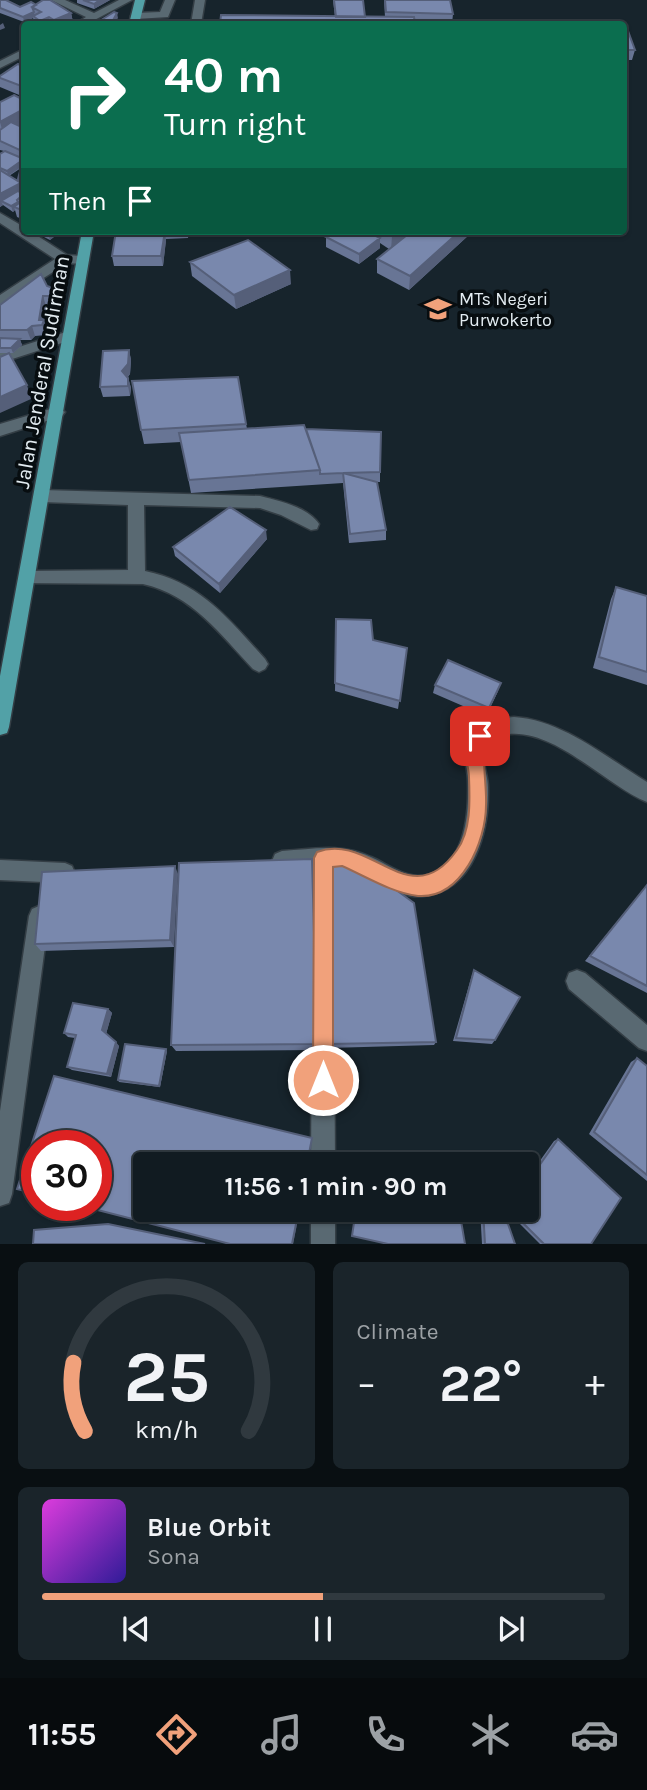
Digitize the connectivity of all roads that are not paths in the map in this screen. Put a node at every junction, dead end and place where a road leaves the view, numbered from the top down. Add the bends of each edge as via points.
1 (56, 0) edge
2 (127, 0) edge
3 (140, 0) edge
4 (170, 0) edge
5 (200, 0) edge
6 (95, 17) junction
7 (135, 20) edge
8 (86, 21) edge
9 (196, 21) edge
10 (21, 54) edge
11 (0, 65) edge
12 (0, 217) edge
13 (21, 231) edge
14 (27, 235) edge
15 (87, 235) edge
16 (64, 259) junction
17 (82, 260) junction
18 (0, 301) edge
19 (69, 336) junction
20 (0, 358) edge
21 (57, 412) junction
22 (0, 430) edge
23 (42, 496) junction
24 (136, 500) junction
25 (311, 524) dead end
26 (138, 577) junction
27 (27, 578) junction
28 (259, 664) dead end
29 (0, 727) edge
30 (647, 793) edge
31 (323, 858) junction
32 (268, 862) edge
33 (0, 870) edge
34 (86, 872) edge
35 (44, 874) junction
36 (577, 981) dead end
37 (647, 1040) edge
38 (323, 1152) edge
39 (0, 1194) edge
40 (323, 1222) edge
41 (323, 1244) edge

1 - 6 street
2 - 6 street
3 - 7 main road
4 - 7 street via 164,15
5 - 9 street
6 - 8 street
10 - 11 street
12 - 13 street
14 - 16 street
15 - 17 main road, Jalan Jenderal Sudirman
16 - 17 street
16 - 18 street
17 - 19 main road, Jalan Jenderal Sudirman
19 - 20 street
19 - 21 main road, Jalan Jenderal Sudirman
21 - 22 street
21 - 23 main road, Jalan Jenderal Sudirman
23 - 24 street
23 - 27 main road, Jalan Jenderal Sudirman
24 - 25 street via 261,502
24 - 26 street
26 - 27 street
26 - 28 street via 167,582 193,598
27 - 29 main road, Jalan Jenderal Sudirman
30 - 31 street via 557,738 521,726 491,729 480,736 474,748 477,824 466,853 452,872 419,887 342,857
31 - 32 street
31 - 38 street
33 - 35 street
34 - 35 street
35 - 39 street
36 - 37 street
40 - 41 street

